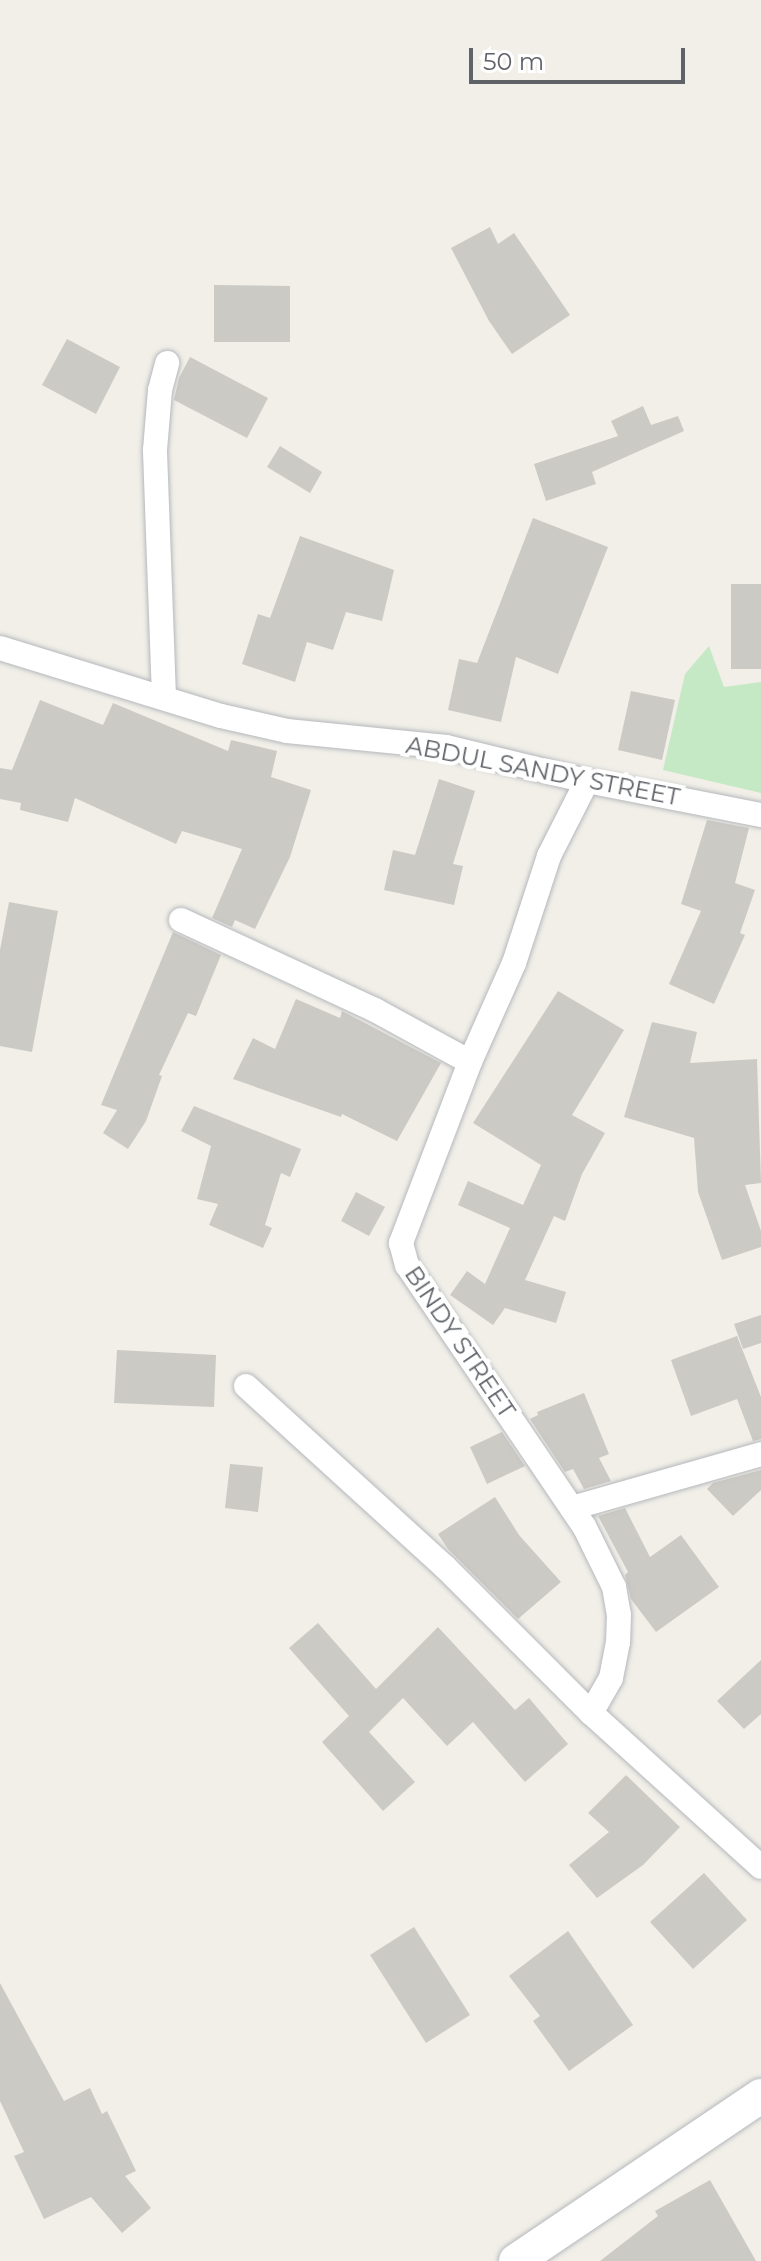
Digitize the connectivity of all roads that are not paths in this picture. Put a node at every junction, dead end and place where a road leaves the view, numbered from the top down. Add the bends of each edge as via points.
1 (167, 363) dead end
2 (0, 648) edge
3 (164, 697) junction
4 (587, 781) junction
5 (761, 815) edge
6 (181, 920) dead end
7 (470, 1062) junction
8 (246, 1386) dead end
9 (761, 1454) edge
10 (572, 1508) junction
11 (591, 1713) junction
12 (761, 1867) edge
13 (761, 2096) edge
14 (516, 2261) edge

1 - 3 street via 155,450
2 - 3 street, ABDUL SANDY STREET
3 - 4 street, ABDUL SANDY STREET via 287,731 446,747
4 - 5 street, ABDUL SANDY STREET
4 - 7 street, BINDY STREET via 549,856 514,963
6 - 7 street via 375,1010
7 - 10 street, BINDY STREET via 401,1243 402,1255
8 - 11 street via 445,1567
9 - 10 street
10 - 11 street, BINDY STREET via 614,1587 619,1615 611,1678
11 - 12 street
13 - 14 street

